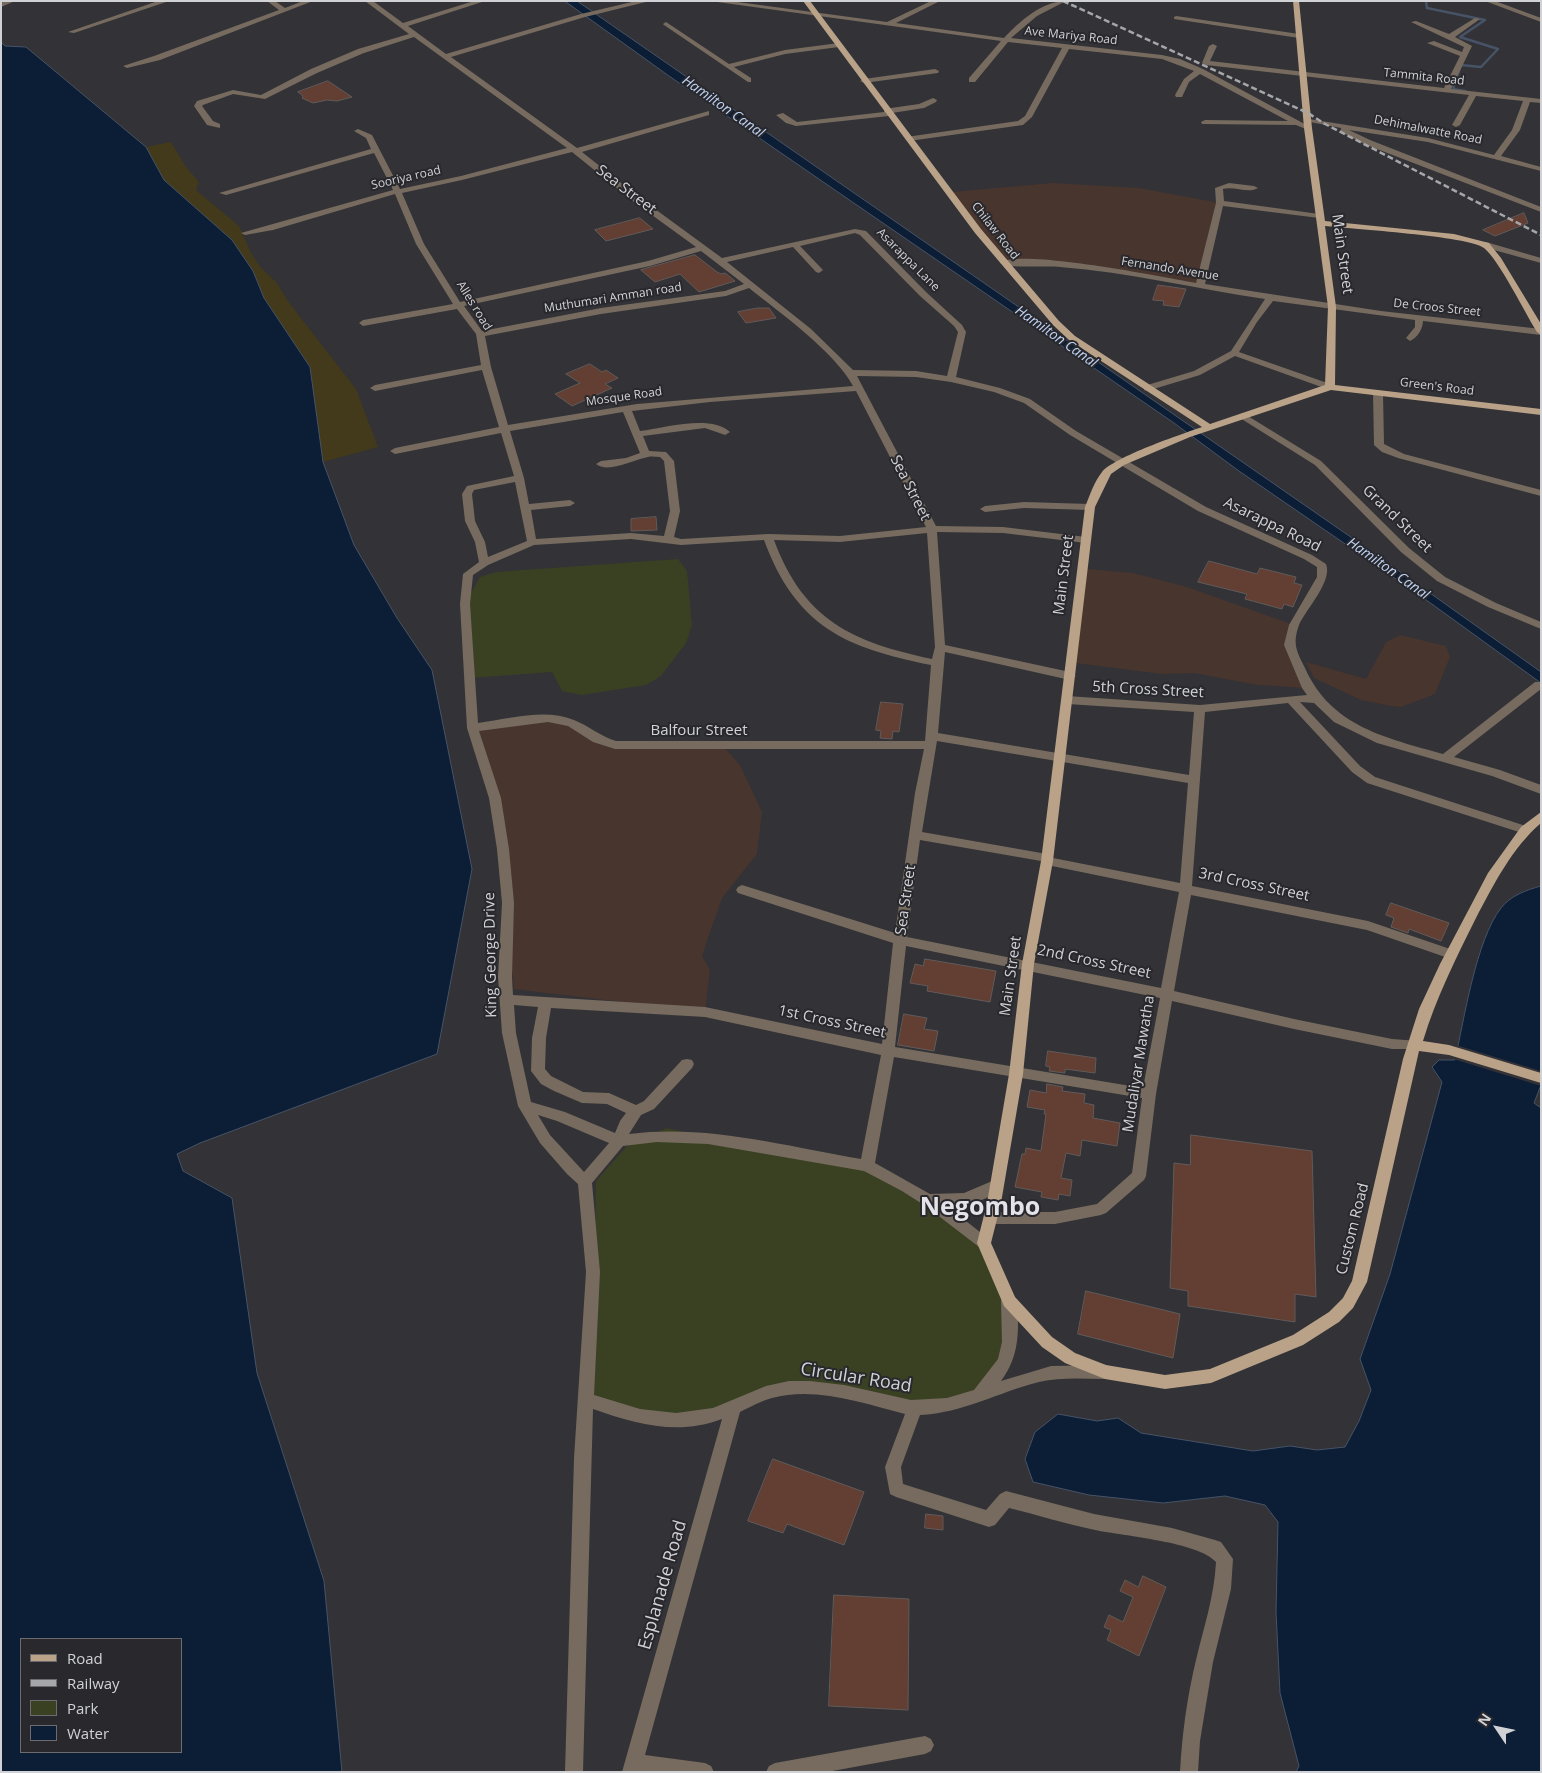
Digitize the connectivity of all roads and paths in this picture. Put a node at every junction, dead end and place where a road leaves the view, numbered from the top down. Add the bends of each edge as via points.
1 (12, 1) edge
2 (166, 1) edge
3 (270, 1) edge
4 (310, 1) edge
5 (368, 1) edge
6 (482, 1) edge
7 (647, 1) edge
8 (713, 1) edge
9 (806, 1) edge
10 (937, 1) edge
11 (1296, 1) edge
12 (1488, 1) edge
13 (642, 2) edge
14 (1060, 2) edge
15 (1, 5) edge
16 (284, 10) junction
17 (816, 14) junction
18 (1176, 18) dead end
19 (1477, 20) dead end
20 (1541, 20) edge
21 (1414, 22) dead end
22 (666, 24) dead end
23 (888, 24) junction
24 (402, 26) junction
25 (72, 32) dead end
26 (413, 35) junction
27 (1299, 36) junction
28 (1450, 37) junction
29 (1006, 40) junction
30 (1431, 43) dead end
31 (839, 45) junction
32 (1213, 46) dead end
33 (1066, 47) junction
34 (1463, 55) junction
35 (444, 57) junction
36 (126, 66) dead end
37 (729, 66) junction
38 (935, 71) dead end
39 (1200, 71) junction
40 (1304, 75) junction
41 (748, 80) dead end
42 (972, 80) dead end
43 (864, 81) junction
44 (1446, 90) junction
45 (1474, 93) junction
46 (1179, 95) dead end
47 (933, 100) dead end
48 (1527, 100) junction
49 (1541, 101) edge
50 (888, 112) junction
51 (706, 114) dead end
52 (780, 115) dead end
53 (1204, 122) dead end
54 (1298, 123) junction
55 (1456, 124) dead end
56 (1309, 125) junction
57 (1333, 125) junction
58 (217, 126) dead end
59 (1005, 126) junction
60 (358, 131) dead end
61 (1015, 134) dead end
62 (909, 139) junction
63 (376, 150) junction
64 (575, 150) junction
65 (1497, 156) junction
66 (1541, 169) edge
67 (1254, 188) dead end
68 (398, 192) junction
69 (223, 193) dead end
70 (1220, 204) junction
71 (1541, 210) edge
72 (1320, 219) junction
73 (245, 233) dead end
74 (794, 244) junction
75 (1486, 245) junction
76 (702, 248) junction
77 (720, 261) junction
78 (1541, 261) edge
79 (1004, 263) junction
80 (819, 270) dead end
81 (749, 286) junction
82 (1200, 286) junction
83 (1270, 298) junction
84 (458, 305) junction
85 (1332, 307) junction
86 (1419, 319) junction
87 (363, 323) dead end
88 (1541, 332) edge
89 (480, 334) junction
90 (1410, 338) dead end
91 (1234, 353) junction
92 (486, 367) junction
93 (851, 373) junction
94 (951, 379) junction
95 (1330, 387) junction
96 (375, 388) dead end
97 (858, 388) junction
98 (1147, 388) junction
99 (1378, 392) junction
100 (627, 409) junction
101 (1541, 412) edge
102 (1243, 416) junction
103 (1210, 428) junction
104 (504, 430) junction
105 (725, 432) dead end
106 (637, 434) junction
107 (395, 451) dead end
108 (645, 454) junction
109 (1121, 463) junction
110 (601, 464) dead end
111 (519, 478) junction
112 (1541, 493) edge
113 (570, 503) dead end
114 (1090, 507) junction
115 (525, 508) junction
116 (985, 509) dead end
117 (932, 529) junction
118 (768, 537) junction
119 (668, 539) junction
120 (1086, 540) junction
121 (532, 542) junction
122 (484, 563) junction
123 (1541, 626) edge
124 (940, 647) junction
125 (937, 662) junction
126 (1070, 676) junction
127 (1539, 685) dead end
128 (1292, 699) junction
129 (1317, 699) junction
130 (1067, 700) junction
131 (1200, 709) junction
132 (473, 728) junction
133 (931, 741) junction
134 (1059, 757) junction
135 (1445, 758) junction
136 (1194, 780) junction
137 (1541, 790) edge
138 (1541, 816) edge
139 (1524, 830) junction
140 (916, 835) junction
141 (1047, 860) junction
142 (1186, 888) junction
143 (742, 890) dead end
144 (900, 940) junction
145 (1451, 954) junction
146 (1028, 964) junction
147 (1166, 994) junction
148 (507, 1000) junction
149 (546, 1003) junction
150 (1414, 1045) junction
151 (888, 1051) junction
152 (687, 1064) dead end
153 (1016, 1074) junction
154 (1541, 1078) edge
155 (1149, 1094) junction
156 (525, 1106) junction
157 (636, 1111) junction
158 (618, 1141) junction
159 (867, 1166) junction
160 (585, 1181) junction
161 (997, 1186) junction
162 (927, 1200) junction
163 (991, 1218) junction
164 (984, 1243) junction
165 (1009, 1301) junction
166 (1105, 1372) junction
167 (978, 1397) junction
168 (586, 1399) junction
169 (733, 1408) junction
170 (915, 1408) junction
171 (925, 1745) dead end
172 (633, 1767) edge
173 (574, 1772) edge
174 (705, 1772) edge
175 (775, 1772) edge
176 (1189, 1772) edge

1 - 15 street
2 - 25 street
3 - 16 street
4 - 16 street
5 - 24 street, Sea Street
6 - 24 street
7 - 13 street
8 - 17 street, Ave Mariya Road
9 - 17 main road, Chilaw Road
10 - 23 street
11 - 27 main road, Main Street
12 - 20 street
13 - 35 street via 583,15
14 - 29 street via 1017,27
16 - 36 street via 157,58
17 - 23 street, Ave Mariya Road
17 - 31 main road, Chilaw Road
18 - 27 street
19 - 28 street
21 - 28 street
22 - 37 street
23 - 29 street, Ave Mariya Road
24 - 26 street, Sea Street
26 - 35 street, Sea Street
26 - 58 street via 361,51 262,98 233,92 200,103 198,106 210,123
27 - 40 main road, Main Street
28 - 34 street via 1468,46
29 - 33 street, Ave Mariya Road
29 - 42 street
30 - 34 street
31 - 37 street via 785,52
31 - 43 main road, Chilaw Road
32 - 40 street, Tammita Road via 1206,63
33 - 39 street, Ave Mariya Road via 1162,57
33 - 59 street via 1028,117 1020,123
34 - 44 street
35 - 64 street, Sea Street
37 - 41 street
38 - 43 street
39 - 46 street via 1183,83
39 - 54 street, Ave Mariya Road
40 - 44 street, Tammita Road
40 - 56 main road, Main Street
43 - 50 main road, Chilaw Road
44 - 45 street, Tammita Road
45 - 48 street, Tammita Road
45 - 55 street
47 - 50 street via 921,106
48 - 49 street, Tammita Road
48 - 65 street via 1516,130
50 - 52 street via 796,124
50 - 62 main road, Chilaw Road
51 - 64 street, Sooriya road
53 - 54 street
54 - 56 street, Ave Mariya Road
56 - 57 street, Dehimalwatte Road
56 - 72 main road, Main Street
57 - 65 street, Dehimalwatte Road via 1428,140
57 - 71 street via 1367,142
59 - 61 street
59 - 62 street
60 - 63 street, Alles road via 369,137
62 - 79 main road, Chilaw Road
63 - 68 street, Alles road
63 - 69 street
64 - 68 street, Sooriya road
64 - 76 street, Sea Street
65 - 66 street, Dehimalwatte Road
67 - 70 street via 1223,186 1219,188
68 - 73 street, Sooriya road
68 - 84 street, Alles road via 420,244
70 - 72 street
70 - 82 street
72 - 75 main road via 1454,237
72 - 85 main road, Main Street
74 - 77 street, Asarappa Lane
74 - 80 street
74 - 94 street, Asarappa Lane via 855,231 863,233 958,325 962,332
75 - 78 street
75 - 88 main road
76 - 77 street, Sea Street
76 - 84 street via 650,263
77 - 81 street, Sea Street
79 - 82 street, Fernando Avenue via 1053,262
79 - 98 main road, Chilaw Road via 1072,338
81 - 89 street, Muthumari Amman road via 726,293
81 - 93 street, Sea Street via 808,331
82 - 83 street, Fernando Avenue
83 - 85 street, Fernando Avenue
83 - 91 street
84 - 87 street
84 - 89 street, Alles road
85 - 86 street, De Croos Street
85 - 95 main road, Main Street
86 - 88 street, De Croos Street
86 - 90 street via 1419,327
89 - 92 street, Alles road
91 - 95 street
91 - 98 street via 1197,373
92 - 96 street
92 - 104 street, Alles road
93 - 94 street, Asarappa Road
93 - 97 street, Sea Street
94 - 109 street, Asarappa Road via 1027,400
95 - 99 main road, Green's Road
95 - 102 main road, Main Street
97 - 100 street, Mosque Road
97 - 117 street, Sea Street
98 - 103 main road, Chilaw Road
99 - 101 main road, Green's Road
99 - 112 street via 1379,445 1385,450
100 - 104 street, Mosque Road
100 - 106 street
102 - 103 main road, Main Street
102 - 123 street, Grand Street via 1318,463 1405,550 1441,579
103 - 109 main road, Main Street
104 - 107 street, Mosque Road
104 - 111 street, Alles road
105 - 106 street via 705,425
106 - 108 street
108 - 110 street via 628,461
108 - 119 street via 663,454 669,461 675,510
109 - 114 main road, Main Street via 1107,472
109 - 129 street, Asarappa Road via 1202,509 1322,566 1322,577 1294,625 1289,645 1308,688
111 - 115 street, Alles road
111 - 122 street via 471,488 467,494 470,521 480,542
113 - 115 street
114 - 116 street via 1020,504
114 - 120 main road, Main Street
115 - 121 street, Alles road
117 - 118 street via 840,539
117 - 120 street via 1002,530
117 - 124 street, Sea Street
118 - 119 street via 681,542
118 - 125 street via 781,572 797,595 830,627 866,646
119 - 121 street via 631,536
120 - 126 main road, Main Street
121 - 122 street
122 - 132 street, King George Drive via 468,574 465,604
124 - 125 street, Sea Street
124 - 126 street
125 - 133 street, Sea Street
126 - 130 main road, Main Street
127 - 135 street
128 - 129 street, 5th Cross Street
128 - 131 street, 5th Cross Street
128 - 139 street via 1356,769 1371,780
129 - 135 street, Asarappa Road via 1338,719 1381,740
130 - 131 street, 5th Cross Street
130 - 134 main road, Main Street
131 - 136 street, Mudaliyar Mawatha
132 - 133 street, Balfour Street via 548,718 571,722 597,739 615,745
132 - 148 street, King George Drive via 496,798 504,849 508,903
133 - 134 street, Balfour Street
133 - 140 street, Sea Street
134 - 136 street, Balfour Street
134 - 141 main road, Main Street
135 - 137 street, Asarappa Road
136 - 142 street, Mudaliyar Mawatha
138 - 139 main road, Custom Road
139 - 145 main road, Custom Road via 1492,876
140 - 141 street, 3rd Cross Street
140 - 144 street, Sea Street
141 - 142 street, 3rd Cross Street
141 - 146 main road, Main Street
142 - 145 street, 3rd Cross Street via 1368,926
142 - 147 street, Mudaliyar Mawatha
143 - 144 street, 2nd Cross Street
144 - 146 street, 2nd Cross Street
144 - 151 street, Sea Street
145 - 150 main road, Custom Road
146 - 147 street, 2nd Cross Street
146 - 153 main road, Main Street
147 - 150 street, 2nd Cross Street via 1294,1024 1392,1044
147 - 155 street, Mudaliyar Mawatha
148 - 149 street, 1st Cross Street
148 - 156 street, King George Drive via 509,1033
149 - 151 street, 1st Cross Street via 705,1012
149 - 157 street via 539,1038 538,1071 546,1080 582,1097 609,1099
150 - 154 main road via 1448,1050
150 - 166 main road, Custom Road via 1359,1282 1348,1304 1298,1340 1211,1376 1166,1382
151 - 153 street, 1st Cross Street
151 - 159 street, Sea Street
152 - 157 street via 649,1105
153 - 155 street, 1st Cross Street
153 - 161 main road, Main Street
155 - 163 street, Mudaliyar Mawatha via 1139,1176 1102,1209 1055,1218
156 - 158 street via 560,1116
156 - 160 street, King George Drive via 545,1139
157 - 158 street
158 - 159 street via 657,1136 708,1138
158 - 160 street
159 - 162 street
160 - 168 street via 593,1272
161 - 162 street via 975,1197 954,1202
161 - 163 main road, Main Street
162 - 164 street
163 - 164 main road, Main Street
164 - 165 main road
165 - 166 main road, Custom Road via 1047,1342 1070,1358
165 - 167 street via 1012,1327 1008,1353 999,1375
166 - 167 street, Circular Road via 1052,1373
167 - 170 street, Circular Road
168 - 169 street, Circular Road via 634,1416 659,1420 704,1419
168 - 173 street
169 - 170 street, Circular Road via 762,1393 791,1388 875,1398
169 - 172 street, Esplanade Road
170 - 176 street via 893,1468 896,1489 989,1519 1006,1499 1094,1522 1172,1536 1215,1548 1225,1559 1223,1590 1204,1662
171 - 175 street
172 - 174 street

